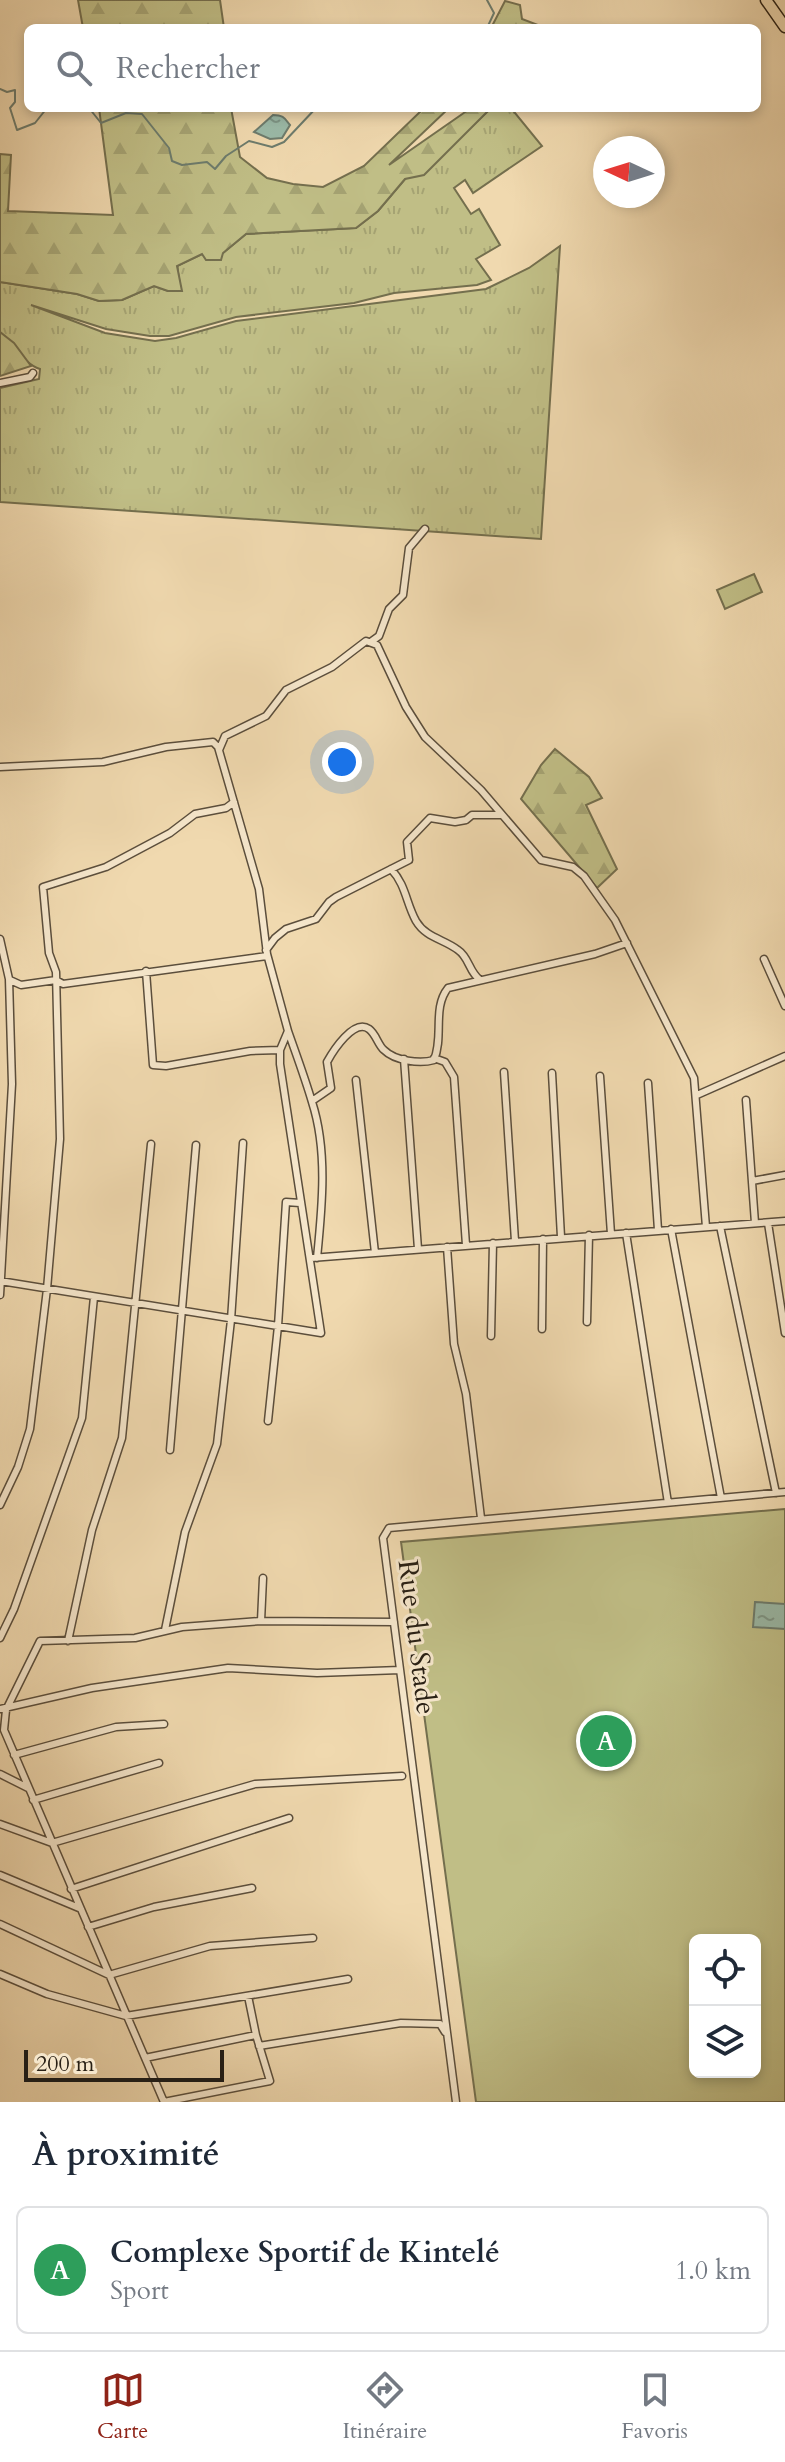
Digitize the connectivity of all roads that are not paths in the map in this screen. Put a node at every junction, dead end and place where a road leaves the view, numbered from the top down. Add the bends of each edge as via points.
1 (766, 0) edge
2 (785, 27) edge
3 (33, 373) dead end
4 (0, 383) edge
5 (425, 529) dead end
6 (372, 641) junction
7 (219, 750) junction
8 (0, 767) edge
9 (234, 802) junction
10 (502, 815) junction
11 (391, 869) junction
12 (0, 939) edge
13 (627, 943) junction
14 (267, 953) junction
15 (764, 959) dead end
16 (468, 966) junction
17 (146, 971) junction
18 (9, 979) junction
19 (480, 980) junction
20 (59, 982) junction
21 (457, 985) junction
22 (785, 1006) edge
23 (288, 1031) junction
24 (280, 1050) junction
25 (785, 1056) edge
26 (434, 1058) junction
27 (404, 1059) junction
28 (504, 1072) dead end
29 (552, 1073) dead end
30 (600, 1076) dead end
31 (356, 1080) dead end
32 (648, 1083) dead end
33 (697, 1095) junction
34 (746, 1100) dead end
35 (312, 1101) junction
36 (243, 1143) dead end
37 (151, 1144) dead end
38 (196, 1145) dead end
39 (785, 1175) edge
40 (752, 1181) junction
41 (300, 1203) junction
42 (785, 1221) edge
43 (755, 1223) junction
44 (768, 1223) junction
45 (720, 1226) junction
46 (706, 1227) junction
47 (671, 1229) junction
48 (658, 1230) junction
49 (626, 1233) junction
50 (611, 1234) junction
51 (589, 1235) junction
52 (561, 1237) junction
53 (543, 1239) junction
54 (515, 1241) junction
55 (493, 1243) junction
56 (466, 1245) junction
57 (447, 1247) junction
58 (418, 1249) junction
59 (375, 1253) junction
60 (314, 1258) junction
61 (1, 1282) edge
62 (47, 1289) junction
63 (0, 1295) edge
64 (94, 1297) junction
65 (136, 1305) junction
66 (184, 1312) junction
67 (231, 1320) junction
68 (587, 1322) dead end
69 (278, 1326) junction
70 (542, 1329) dead end
71 (785, 1333) edge
72 (491, 1336) dead end
73 (268, 1421) dead end
74 (170, 1450) dead end
75 (785, 1492) edge
76 (776, 1493) junction
77 (721, 1498) junction
78 (668, 1503) junction
79 (0, 1505) edge
80 (481, 1518) junction
81 (263, 1578) dead end
82 (261, 1621) junction
83 (394, 1622) junction
84 (2, 1629) edge
85 (165, 1630) junction
86 (0, 1638) edge
87 (68, 1641) junction
88 (400, 1670) junction
89 (3, 1709) edge
90 (164, 1724) dead end
91 (14, 1755) junction
92 (159, 1763) dead end
93 (0, 1774) edge
94 (402, 1776) dead end
95 (28, 1788) junction
96 (33, 1800) junction
97 (289, 1818) dead end
98 (0, 1824) edge
99 (52, 1843) junction
100 (0, 1875) edge
101 (252, 1888) dead end
102 (71, 1889) junction
103 (79, 1908) junction
104 (0, 1924) edge
105 (88, 1927) junction
106 (313, 1938) dead end
107 (0, 1974) edge
108 (109, 1975) junction
109 (348, 1979) dead end
110 (248, 1996) junction
111 (126, 2016) junction
112 (256, 2035) junction
113 (447, 2037) junction
114 (259, 2046) junction
115 (145, 2058) junction
116 (456, 2102) edge

1 - 2 main road
3 - 4 street
5 - 6 street via 409,548 403,595
6 - 7 street via 314,679 286,690 266,716 225,736
6 - 10 street via 425,737
7 - 8 street via 213,742 190,743 103,762
7 - 9 street
9 - 14 street via 259,889
9 - 20 street via 195,814 106,867 43,887 49,953
10 - 11 street via 472,815 455,822 430,818 407,842 409,860
10 - 13 street via 541,860 573,867 584,876
11 - 14 street via 336,897 316,919 286,929
11 - 16 street via 424,932 460,951
12 - 18 street
13 - 19 street
13 - 33 street via 694,1078
14 - 17 street
14 - 23 street
15 - 22 street
16 - 19 street
16 - 21 street
17 - 20 street
17 - 24 street via 153,1065
18 - 20 street via 21,985
18 - 61 street via 11,1097
19 - 21 street
20 - 62 street via 60,1139
21 - 26 street via 441,996 440,1043
23 - 24 street
23 - 35 street
24 - 41 street
25 - 33 street
26 - 27 street
26 - 56 street via 445,1062 454,1077
27 - 35 street via 383,1050 370,1030 356,1029 327,1062 331,1088
27 - 58 street
28 - 54 street
29 - 52 street
30 - 50 street
31 - 59 street
32 - 48 street
33 - 46 street
34 - 40 street
35 - 60 street via 322,1217
36 - 67 street
37 - 65 street
38 - 66 street
39 - 40 street
40 - 43 street
41 - 60 street
41 - 69 street via 286,1202
42 - 44 street
43 - 44 street
43 - 45 street
44 - 71 street
45 - 46 street
45 - 76 street
46 - 47 street
47 - 48 street
47 - 77 street
48 - 49 street
49 - 50 street
49 - 78 street
50 - 51 street
51 - 52 street
51 - 68 street
52 - 53 street
53 - 54 street
53 - 70 street
54 - 55 street
55 - 56 street
55 - 72 street
56 - 57 street
57 - 58 street
57 - 80 street via 454,1344 466,1394
58 - 59 street
59 - 60 street
60 - 69 street via 321,1333
61 - 62 street
61 - 63 street
62 - 64 street
62 - 79 street via 30,1429
64 - 65 street
64 - 84 street via 82,1418
65 - 66 street
65 - 87 street via 122,1438 92,1530
66 - 67 street
66 - 74 street
67 - 69 street
67 - 85 street via 217,1444 185,1532
69 - 73 street
75 - 76 street, Rue du Stade
76 - 77 street, Rue du Stade
77 - 78 street, Rue du Stade
78 - 80 street, Rue du Stade
80 - 83 street, Rue du Stade via 385,1530
81 - 82 street
82 - 83 street
82 - 85 street
83 - 88 street, Rue du Stade
84 - 86 street
85 - 87 street via 135,1638
87 - 89 street via 40,1641
88 - 89 street via 228,1668 92,1688
88 - 113 street, Rue du Stade
89 - 91 street
90 - 91 street via 116,1727
91 - 95 street
92 - 96 street
93 - 95 street
94 - 99 street via 255,1784
95 - 96 street
96 - 99 street
97 - 102 street
98 - 99 street
99 - 102 street
100 - 103 street
101 - 105 street via 154,1907
102 - 103 street
103 - 105 street
104 - 108 street
105 - 108 street
106 - 108 street via 210,1946
107 - 111 street via 47,1994
108 - 111 street
109 - 110 street
110 - 111 street
110 - 112 street
111 - 115 street
112 - 114 street
112 - 115 street
113 - 114 street via 440,2024 401,2023
113 - 116 street, Rue du Stade
114 - 115 street via 270,2081 164,2102

